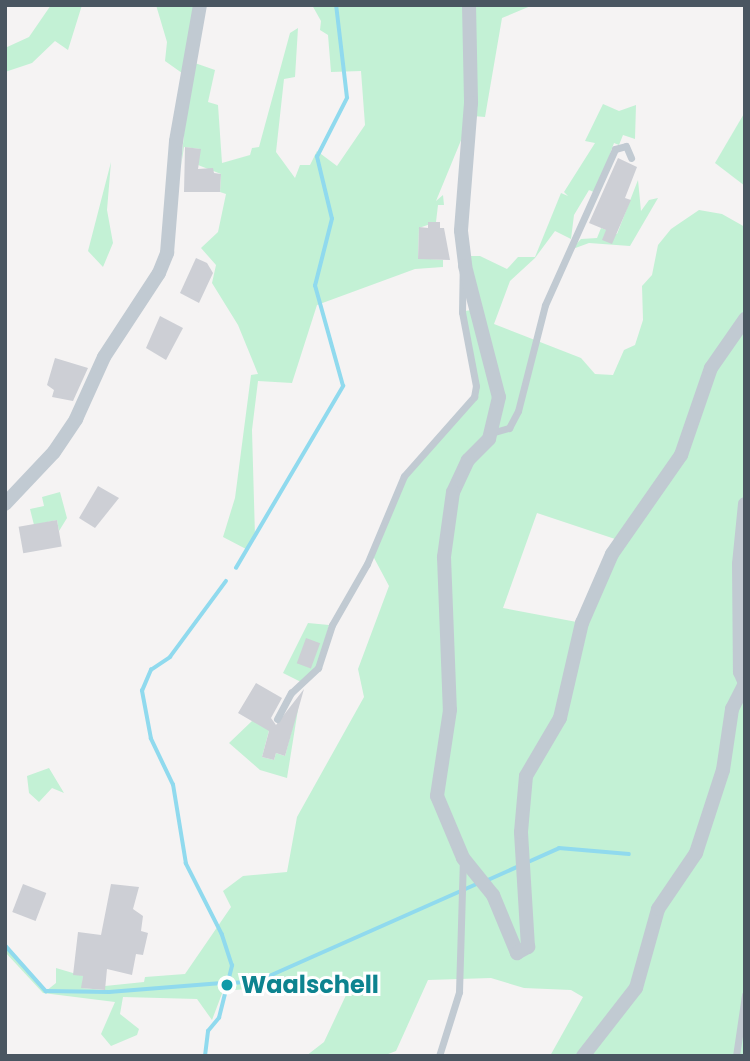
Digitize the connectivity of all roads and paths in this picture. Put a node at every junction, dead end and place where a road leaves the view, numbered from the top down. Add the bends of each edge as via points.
1 (200, 5) edge
2 (469, 5) edge
3 (631, 158) dead end
4 (464, 266) junction
5 (745, 319) edge
6 (490, 433) junction
7 (5, 504) edge
8 (745, 504) edge
9 (745, 683) edge
10 (277, 719) dead end
11 (463, 858) junction
12 (745, 996) edge
13 (439, 1056) edge
14 (583, 1056) edge
15 (736, 1056) edge

1 - 7 street via 176,141 167,253 147,292 124,321 70,428
2 - 4 street via 470,126 461,214
3 - 6 lane via 626,146 615,149 545,305 518,411 509,428
4 - 6 street via 496,376 499,397
4 - 10 lane via 461,312 476,386 474,397 404,476 367,564 332,625 318,668 291,693
5 - 11 street via 711,368 681,455 612,554 582,623 560,718 526,776 521,832 528,907 525,952 517,953 513,934 493,895
6 - 11 street via 462,470 453,492 444,557 450,710 437,796
8 - 9 street via 739,564 740,672
9 - 14 street via 732,709 723,770 696,853 658,909 636,988
11 - 13 lane via 459,992
12 - 15 lane

